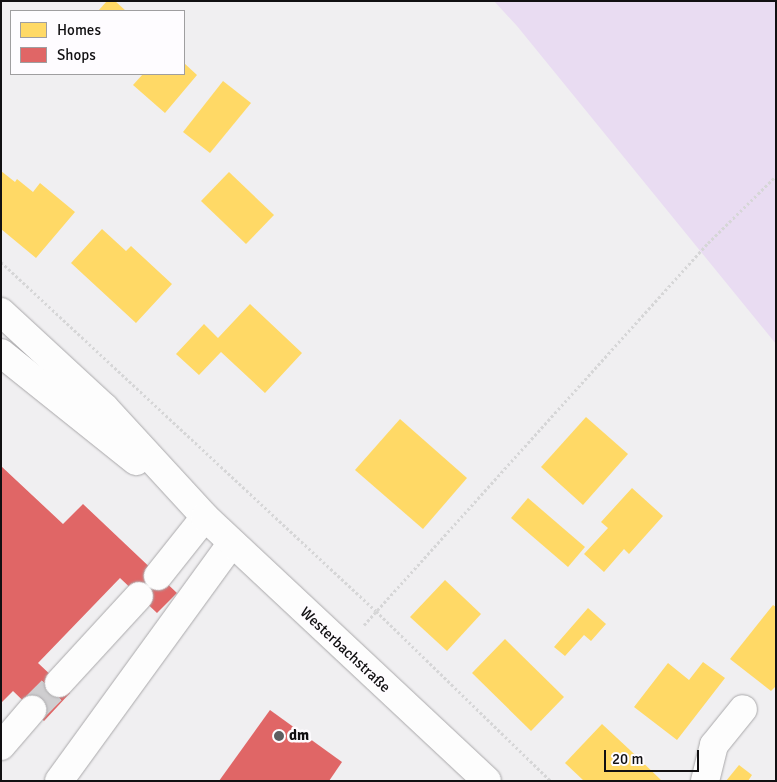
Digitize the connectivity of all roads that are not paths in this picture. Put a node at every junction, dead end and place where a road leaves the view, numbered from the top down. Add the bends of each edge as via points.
1 (1, 312) edge
2 (1, 353) edge
3 (205, 517) junction
4 (232, 543) junction
5 (158, 576) dead end
6 (139, 596) dead end
7 (59, 683) tunnel mouth
8 (743, 709) dead end
9 (32, 710) tunnel mouth
10 (1, 746) edge
11 (59, 781) edge
12 (487, 781) edge
13 (704, 781) edge

1 - 3 main road, Westerbachstraße via 104,407
2 - 3 main road, Westerbachstraße
3 - 4 main road, Westerbachstraße
3 - 5 main road
4 - 11 main road
4 - 12 main road, Westerbachstraße
6 - 7 main road
8 - 13 main road via 714,745
9 - 10 main road

